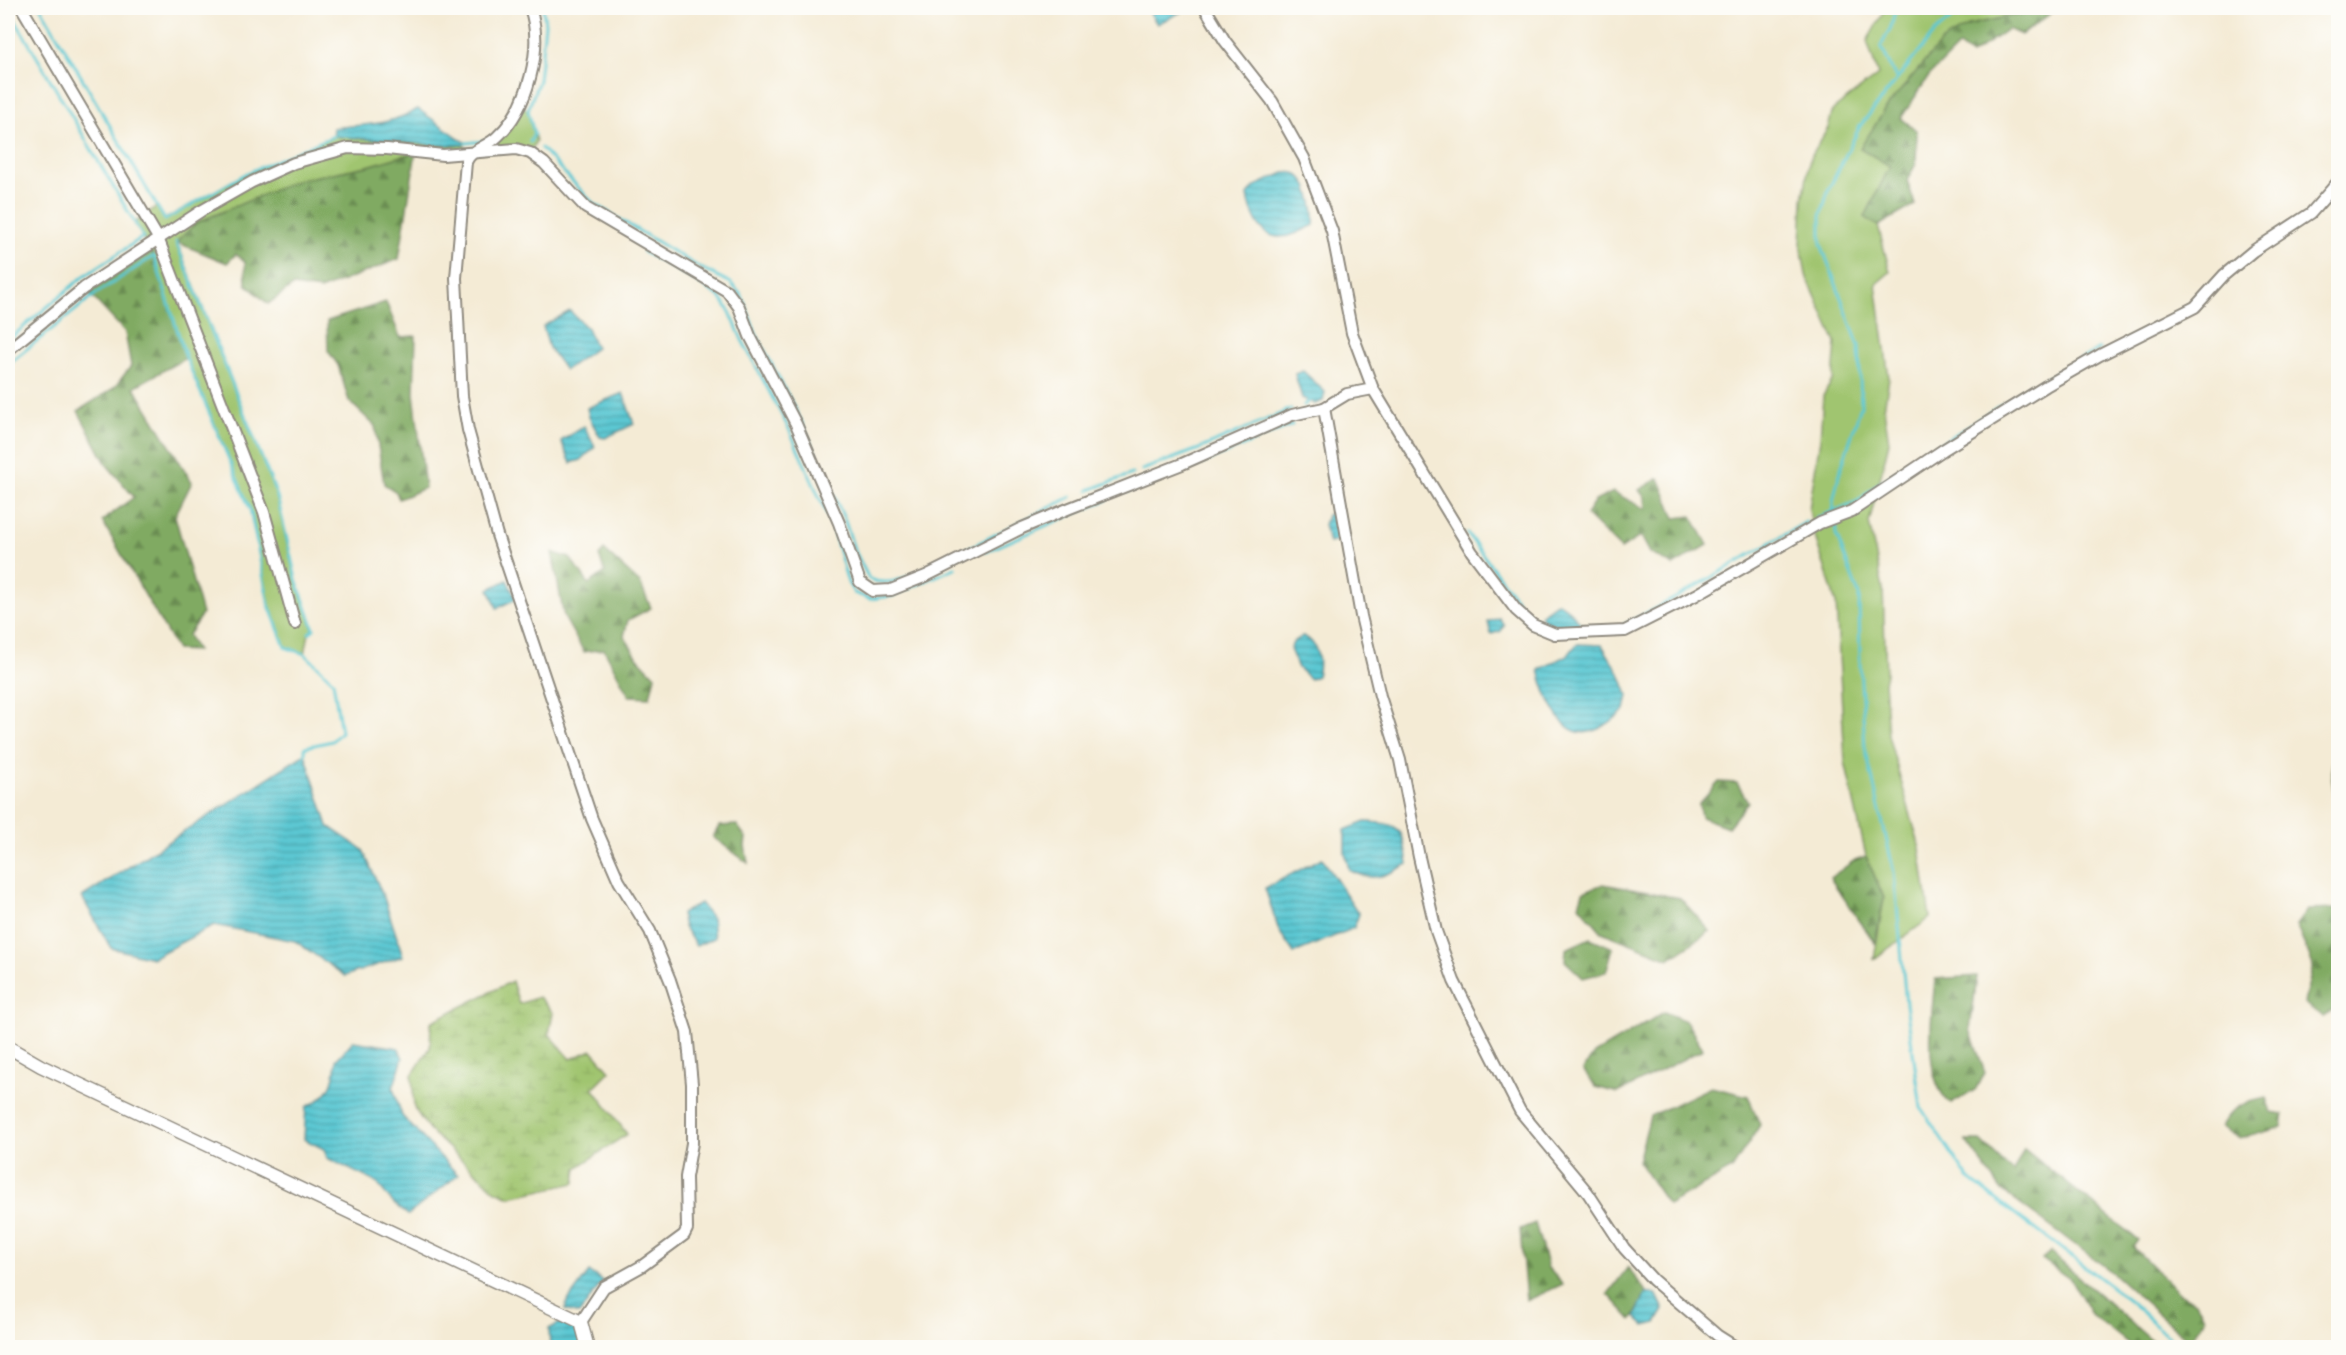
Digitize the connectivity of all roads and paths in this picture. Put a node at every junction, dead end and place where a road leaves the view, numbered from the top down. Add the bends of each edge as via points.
1 (22, 8) edge
2 (530, 8) edge
3 (1205, 8) edge
4 (469, 154) junction
5 (2338, 182) edge
6 (158, 238) junction
7 (8, 350) edge
8 (1373, 389) junction
9 (1324, 408) junction
10 (295, 624) dead end
11 (8, 1047) edge
12 (581, 1322) junction
13 (588, 1347) edge
14 (1737, 1347) edge

1 - 6 street
2 - 4 street via 534,38 532,77 498,137
3 - 8 street via 1225,41 1272,101 1304,158 1332,231 1352,333
4 - 6 street via 348,148 294,163 252,182
4 - 9 street via 516,148 530,153 586,208 727,291 739,307 796,424 860,582 873,591 891,590 926,576 1022,528 1292,415
4 - 12 street via 456,278 462,396 468,430 497,535 592,819 619,881 650,931 670,980 687,1032 692,1084 687,1229 642,1266 604,1287
5 - 8 street via 2311,213 2253,251 2195,307 2046,386 1852,511 1820,523 1696,595 1624,631 1555,634 1533,625 1516,610 1472,552
6 - 7 street via 84,288
6 - 10 street via 264,512
8 - 9 street via 1347,394
9 - 14 street via 1361,616 1400,760 1436,931 1454,981 1520,1111 1588,1193 1624,1248 1653,1280 1718,1336
11 - 12 street
12 - 13 street

